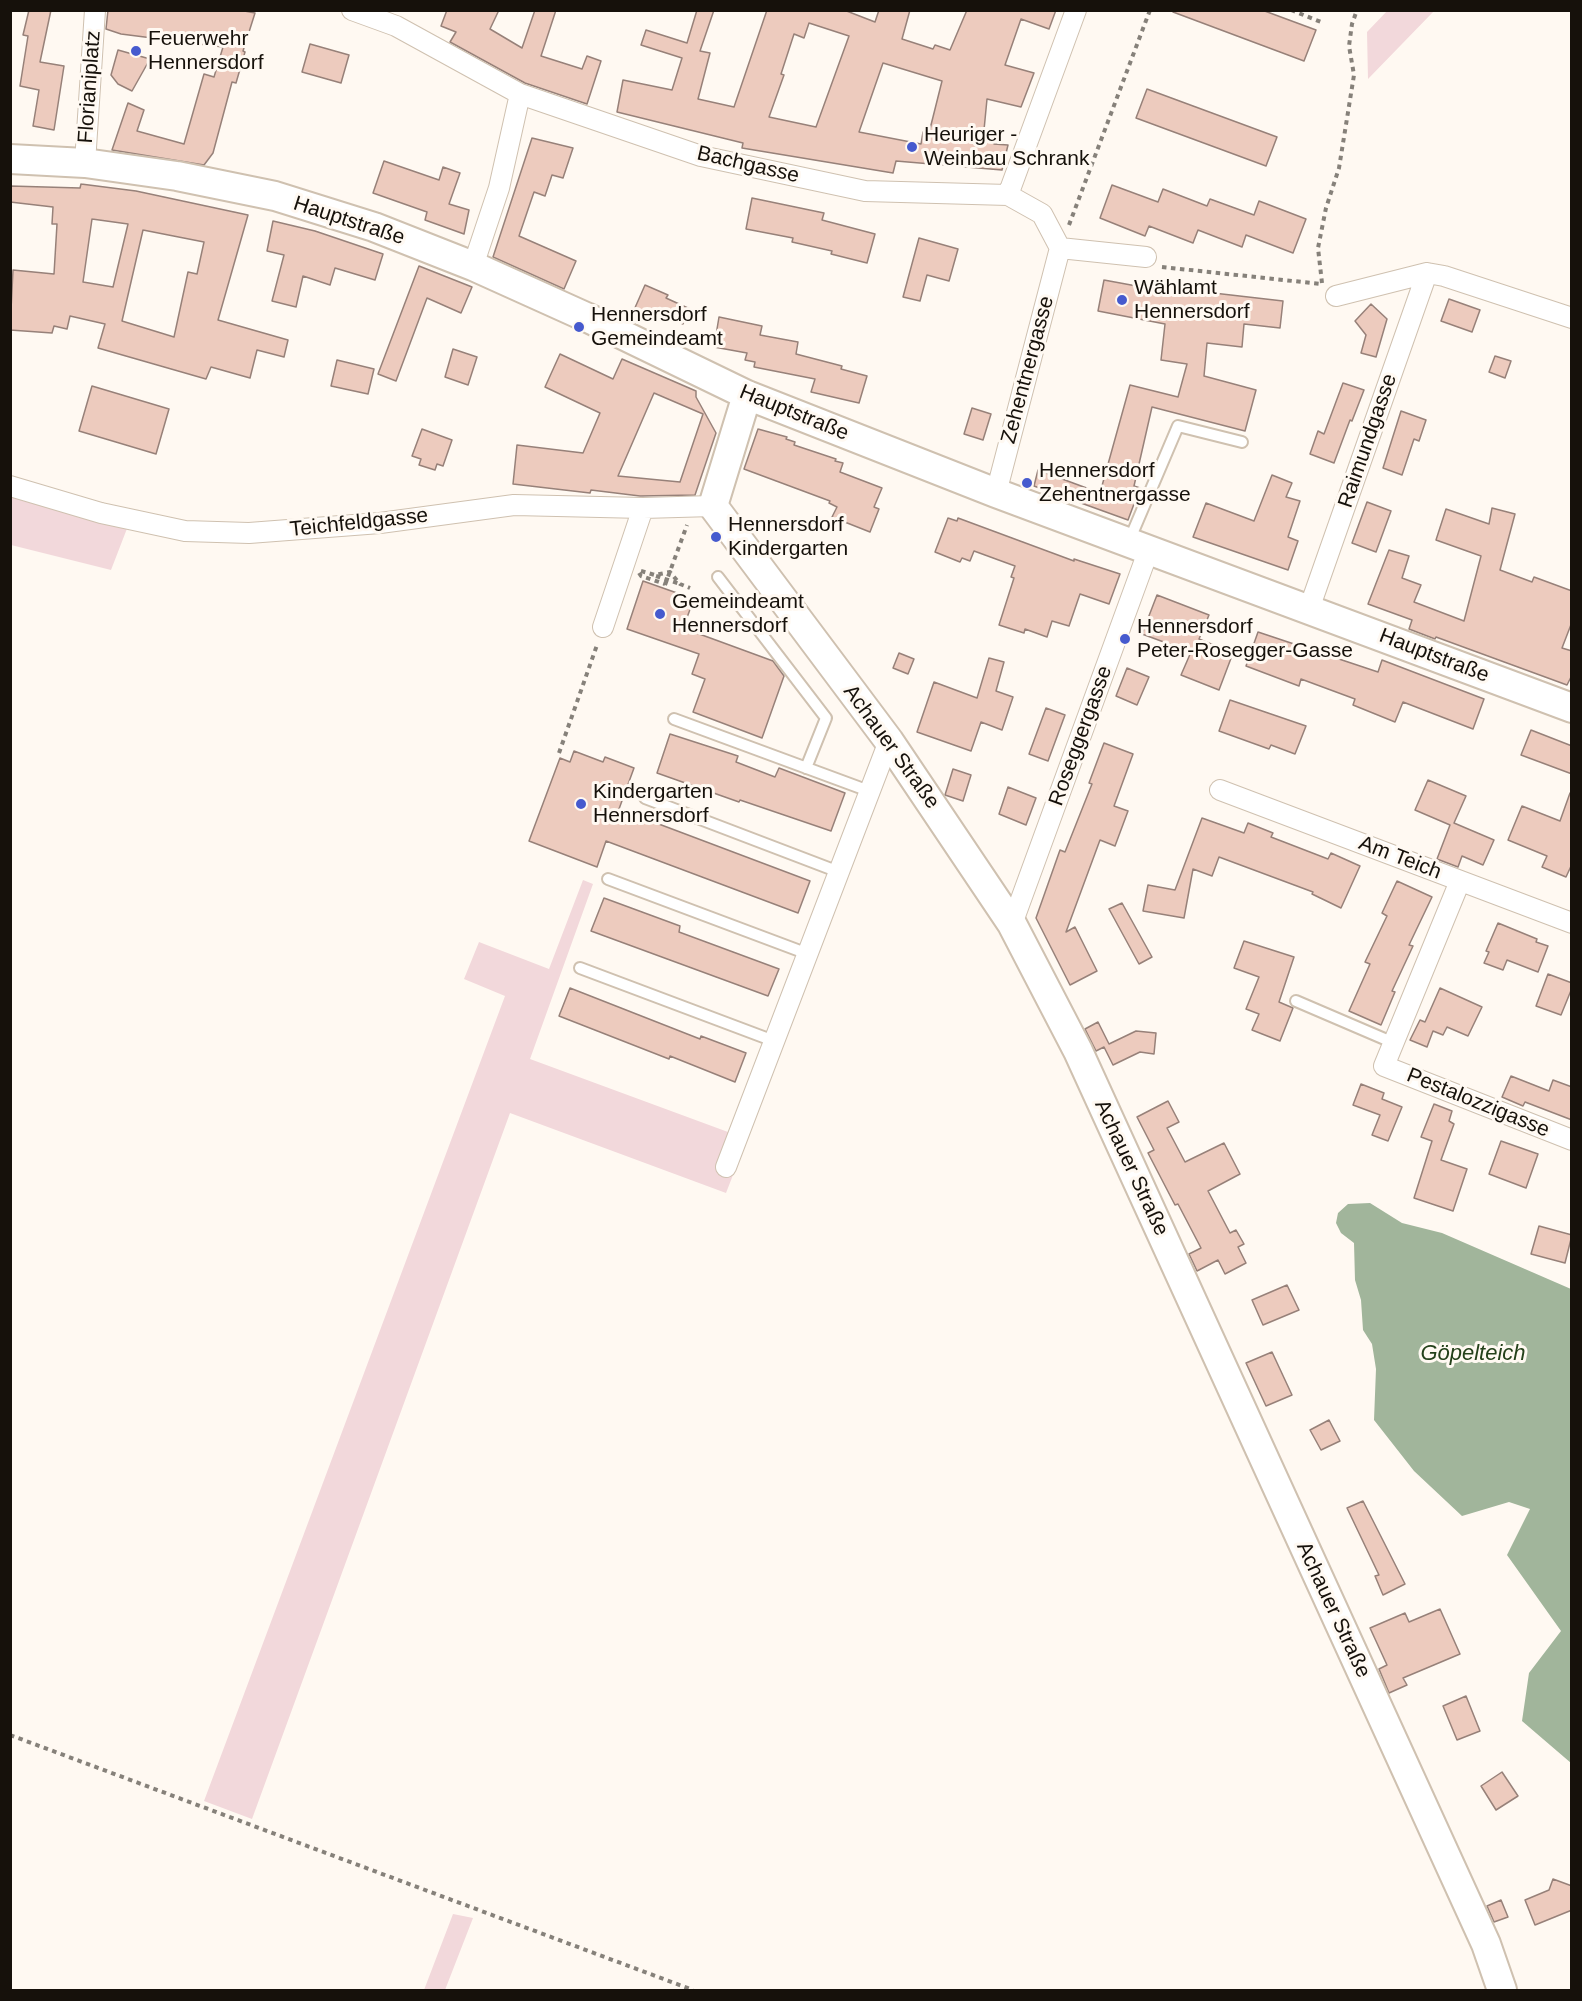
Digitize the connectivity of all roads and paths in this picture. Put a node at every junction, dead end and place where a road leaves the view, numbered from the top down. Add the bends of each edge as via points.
1 (95, 10) edge
2 (352, 10) edge
3 (1076, 10) edge
4 (1150, 10) edge
5 (1291, 10) edge
6 (1357, 10) edge
7 (1321, 22) dead end
8 (520, 94) junction
9 (10, 159) edge
10 (85, 163) junction
11 (1008, 195) junction
12 (1060, 248) junction
13 (1146, 257) joint
14 (473, 266) junction
15 (1427, 273) junction
16 (1329, 290) junction
17 (1572, 318) edge
18 (747, 395) junction
19 (1242, 442) dead end
20 (10, 486) edge
21 (996, 493) junction
22 (713, 506) junction
23 (643, 508) junction
24 (687, 524) dead end
25 (1139, 545) junction
26 (623, 566) junction
27 (670, 572) junction
28 (655, 575) junction
29 (641, 576) dead end
30 (718, 577) dead end
31 (666, 583) junction
32 (680, 584) junction
33 (690, 588) dead end
34 (1309, 609) junction
35 (603, 627) joint
36 (1572, 708) edge
37 (674, 719) dead end
38 (889, 741) junction
39 (559, 753) dead end
40 (807, 768) junction
41 (1220, 790) dead end
42 (870, 791) junction
43 (645, 798) dead end
44 (839, 872) junction
45 (608, 879) dead end
46 (1461, 881) junction
47 (1570, 917) edge
48 (1012, 924) junction
49 (808, 954) junction
50 (580, 968) dead end
51 (1296, 1001) dead end
52 (774, 1041) junction
53 (1394, 1043) junction
54 (1384, 1066) joint
55 (1572, 1140) edge
56 (726, 1167) dead end
57 (10, 1735) edge
58 (693, 1990) edge
59 (1502, 1990) edge

1 - 10 street, Florianiplatz
2 - 8 street, Bachgasse via 396,26
3 - 11 street
4 - 12 path
5 - 7 path
6 - 16 path via 1349,46 1354,75 1340,168 1318,248
8 - 11 street, Bachgasse via 701,156 854,189
8 - 14 street via 499,188
9 - 10 street, Hauptstraße
10 - 14 street, Hauptstraße via 275,196 374,227
11 - 12 street, Bachgasse via 1042,214
12 - 13 street
12 - 21 street, Zehentnergasse
13 - 16 path via 1155,266
14 - 18 street, Hauptstraße
15 - 16 street
15 - 17 street
15 - 34 street, Raimundgasse
18 - 21 street, Hauptstraße
18 - 22 street
19 - 25 lane via 1178,426
20 - 23 street, Teichfeldgasse via 101,513 185,531 249,533 380,523 514,505
21 - 25 street, Hauptstraße
22 - 23 street, Teichfeldgasse
22 - 38 street, Achauer Straße
23 - 26 street
24 - 27 path
25 - 34 street, Hauptstraße
25 - 48 street, Roseggergasse
26 - 28 path
26 - 35 street
27 - 28 path
27 - 31 path
27 - 32 path
28 - 31 path
29 - 31 path
30 - 40 lane via 826,718
31 - 32 path
32 - 33 path
34 - 36 street, Hauptstraße
35 - 39 path
37 - 40 lane
38 - 42 street
38 - 48 street, Achauer Straße
40 - 42 lane
41 - 46 street, Am Teich
42 - 44 street
43 - 44 lane
44 - 49 street
45 - 49 lane
46 - 47 street
46 - 53 street, Am Teich
48 - 59 street, Achauer Straße via 1078,1051 1486,1944
49 - 52 street
50 - 52 lane
51 - 53 lane
52 - 56 street
53 - 54 street, Am Teich
54 - 55 street, Pestalozzigasse
57 - 58 path

